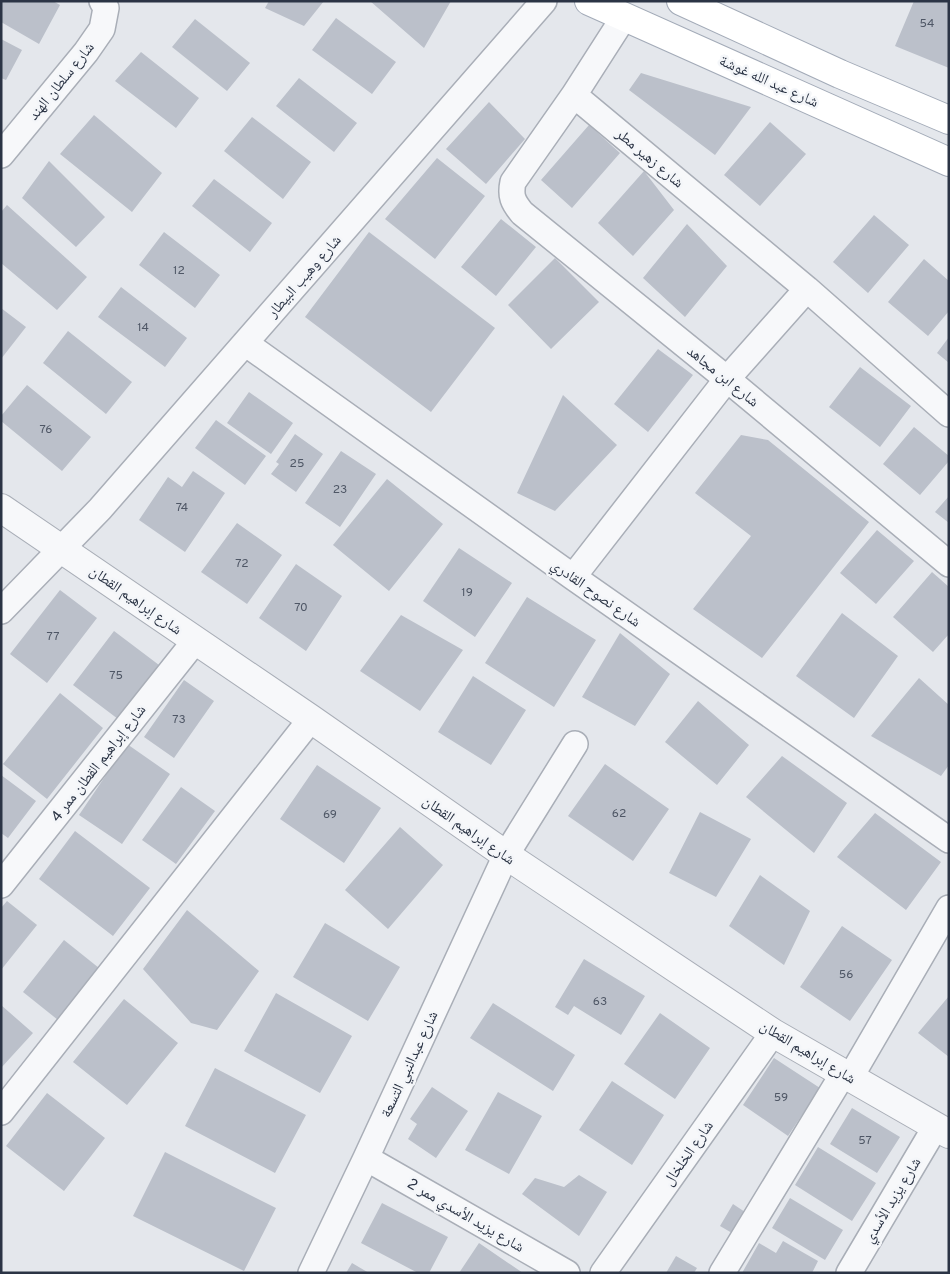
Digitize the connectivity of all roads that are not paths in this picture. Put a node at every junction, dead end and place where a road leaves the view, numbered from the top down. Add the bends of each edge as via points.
1 (102, 1) edge
2 (544, 1) edge
3 (589, 1) edge
4 (681, 1) edge
5 (624, 17) junction
6 (574, 95) junction
7 (949, 120) edge
8 (1, 155) edge
9 (949, 162) edge
10 (807, 289) junction
11 (245, 343) junction
12 (727, 379) junction
13 (949, 414) edge
14 (1, 508) edge
15 (62, 548) junction
16 (949, 564) edge
17 (573, 577) junction
18 (1, 611) edge
19 (195, 641) junction
20 (311, 720) junction
21 (575, 744) dead end
22 (949, 840) edge
23 (506, 855) junction
24 (1, 885) edge
25 (949, 908) edge
26 (773, 1033) junction
27 (846, 1076) junction
28 (1, 1112) edge
29 (942, 1130) edge
30 (366, 1158) junction
31 (311, 1273) edge
32 (566, 1273) edge
33 (603, 1273) edge
34 (722, 1273) edge
35 (849, 1273) edge

1 - 8 street, شارع سلطان الهند via 106,8 102,29
2 - 11 street, شارع وهيب البيطار
3 - 5 main road, شارع عبد الله غوشة
4 - 7 main road
5 - 6 street
5 - 9 main road, شارع عبد الله غوشة
6 - 10 street, شارع زهير مطر
6 - 12 street, شارع ابن مجاهد via 513,182 513,199 522,212
10 - 12 street
10 - 13 street, شارع زهير مطر
11 - 15 street, شارع وهيب البيطار
11 - 17 street, شارع نصوح القادري
12 - 16 street, شارع ابن مجاهد
12 - 17 street
14 - 15 street, شارع إبراهيم القطان
15 - 18 street, شارع وهيب البيطار
15 - 19 street, شارع إبراهيم القطان
17 - 22 street, شارع نصوح القادري
19 - 20 street, شارع إبراهيم القطان
19 - 24 street, شارع إبراهيم القطان ممر 4
20 - 23 street, شارع إبراهيم القطان
20 - 28 street
21 - 23 street, شارع عبدالنبي التسعة
23 - 26 street, شارع إبراهيم القطان
23 - 30 street, شارع عبدالنبي التسعة
25 - 27 street
26 - 27 street, شارع إبراهيم القطان
26 - 33 street, شارع الخلخال
27 - 29 street, شارع إبراهيم القطان
27 - 34 street
29 - 35 street, شارع يزيد الأسدي
30 - 31 street, شارع عبدالنبي التسعة
30 - 32 street, شارع يزيد الأسدي ممر 2

